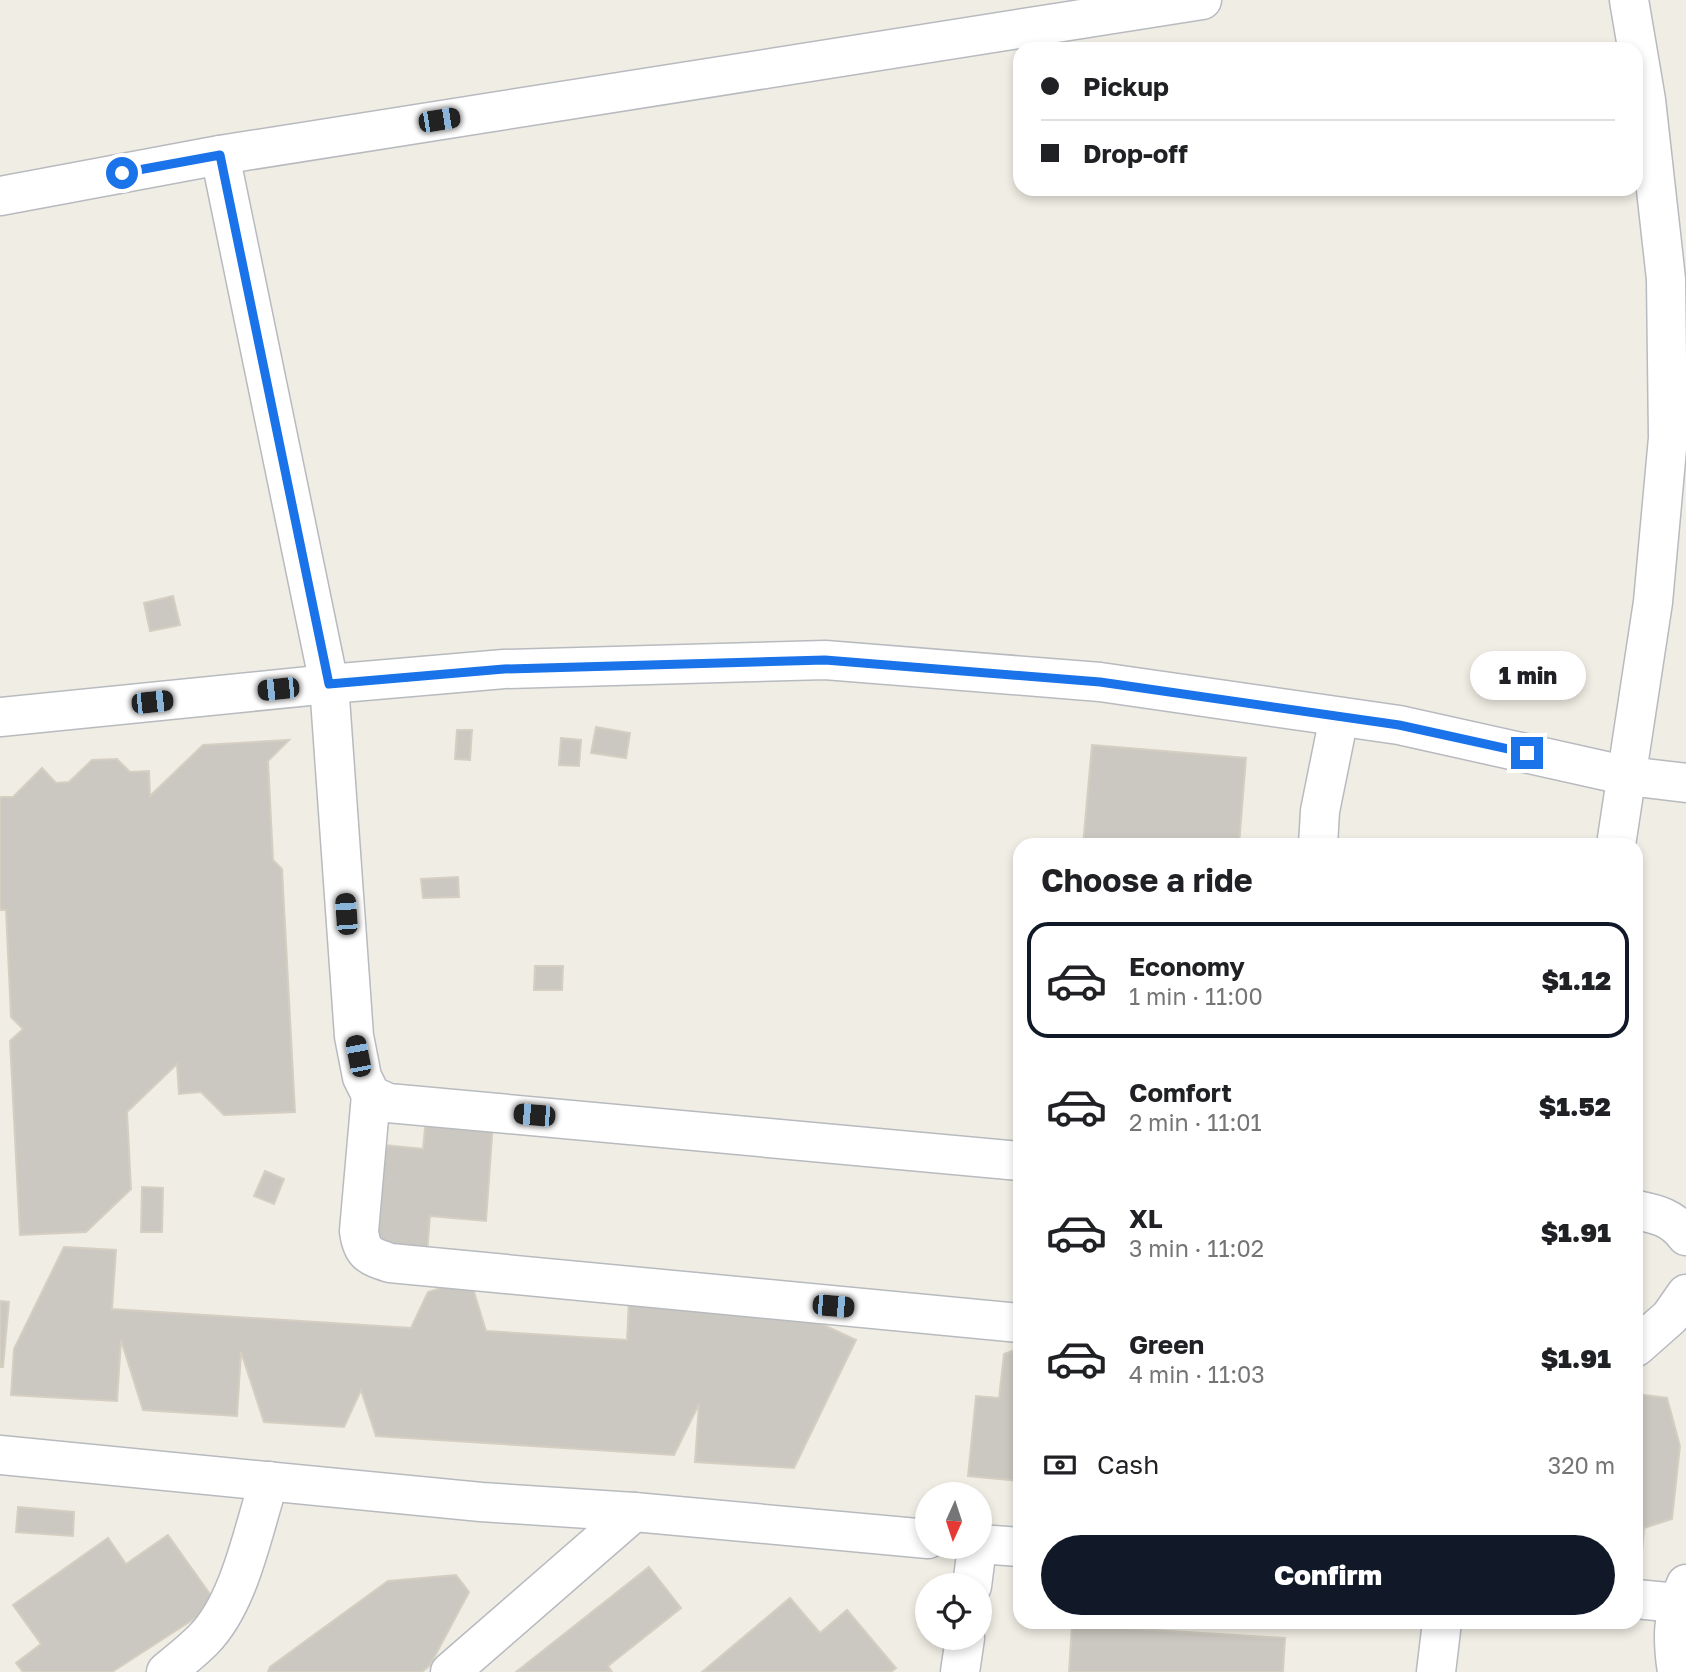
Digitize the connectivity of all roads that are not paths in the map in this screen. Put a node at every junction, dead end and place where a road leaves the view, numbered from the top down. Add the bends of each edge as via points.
1 (1202, 0) edge
2 (1629, 0) edge
3 (1636, 42) edge
4 (1643, 82) edge
5 (220, 155) junction
6 (0, 196) edge
7 (329, 684) junction
8 (0, 717) edge
9 (1339, 717) junction
10 (1629, 776) junction
11 (1686, 783) edge
12 (1318, 838) edge
13 (1617, 838) edge
14 (370, 1096) junction
15 (1013, 1160) edge
16 (1643, 1212) edge
17 (1686, 1236) edge
18 (1686, 1294) edge
19 (1013, 1322) edge
20 (1643, 1341) edge
21 (0, 1455) edge
22 (268, 1481) junction
23 (634, 1512) junction
24 (915, 1538) edge
25 (992, 1546) edge
26 (1013, 1547) edge
27 (1682, 1593) edge
28 (1643, 1598) edge
29 (1441, 1629) edge
30 (963, 1650) edge
31 (166, 1672) edge
32 (450, 1672) edge
33 (960, 1672) edge
34 (1436, 1672) edge
35 (1677, 1672) edge

1 - 5 street
2 - 3 street
4 - 10 street via 1666,279 1668,438 1653,602
5 - 6 street
5 - 7 street
7 - 8 street
7 - 9 street via 504,669 825,660 1100,682
7 - 14 street via 354,1036
9 - 10 street via 1399,725
9 - 12 street
10 - 11 street
10 - 13 street
14 - 15 street via 388,1103
14 - 19 street via 359,1231 363,1249 377,1259 486,1274
16 - 17 street via 1664,1216
18 - 20 street via 1670,1317
21 - 22 street
22 - 23 street
22 - 31 street via 239,1577 224,1610 204,1639
23 - 24 street
23 - 32 street
25 - 26 street
27 - 28 street
27 - 35 street via 1672,1640
29 - 34 street
30 - 33 street

